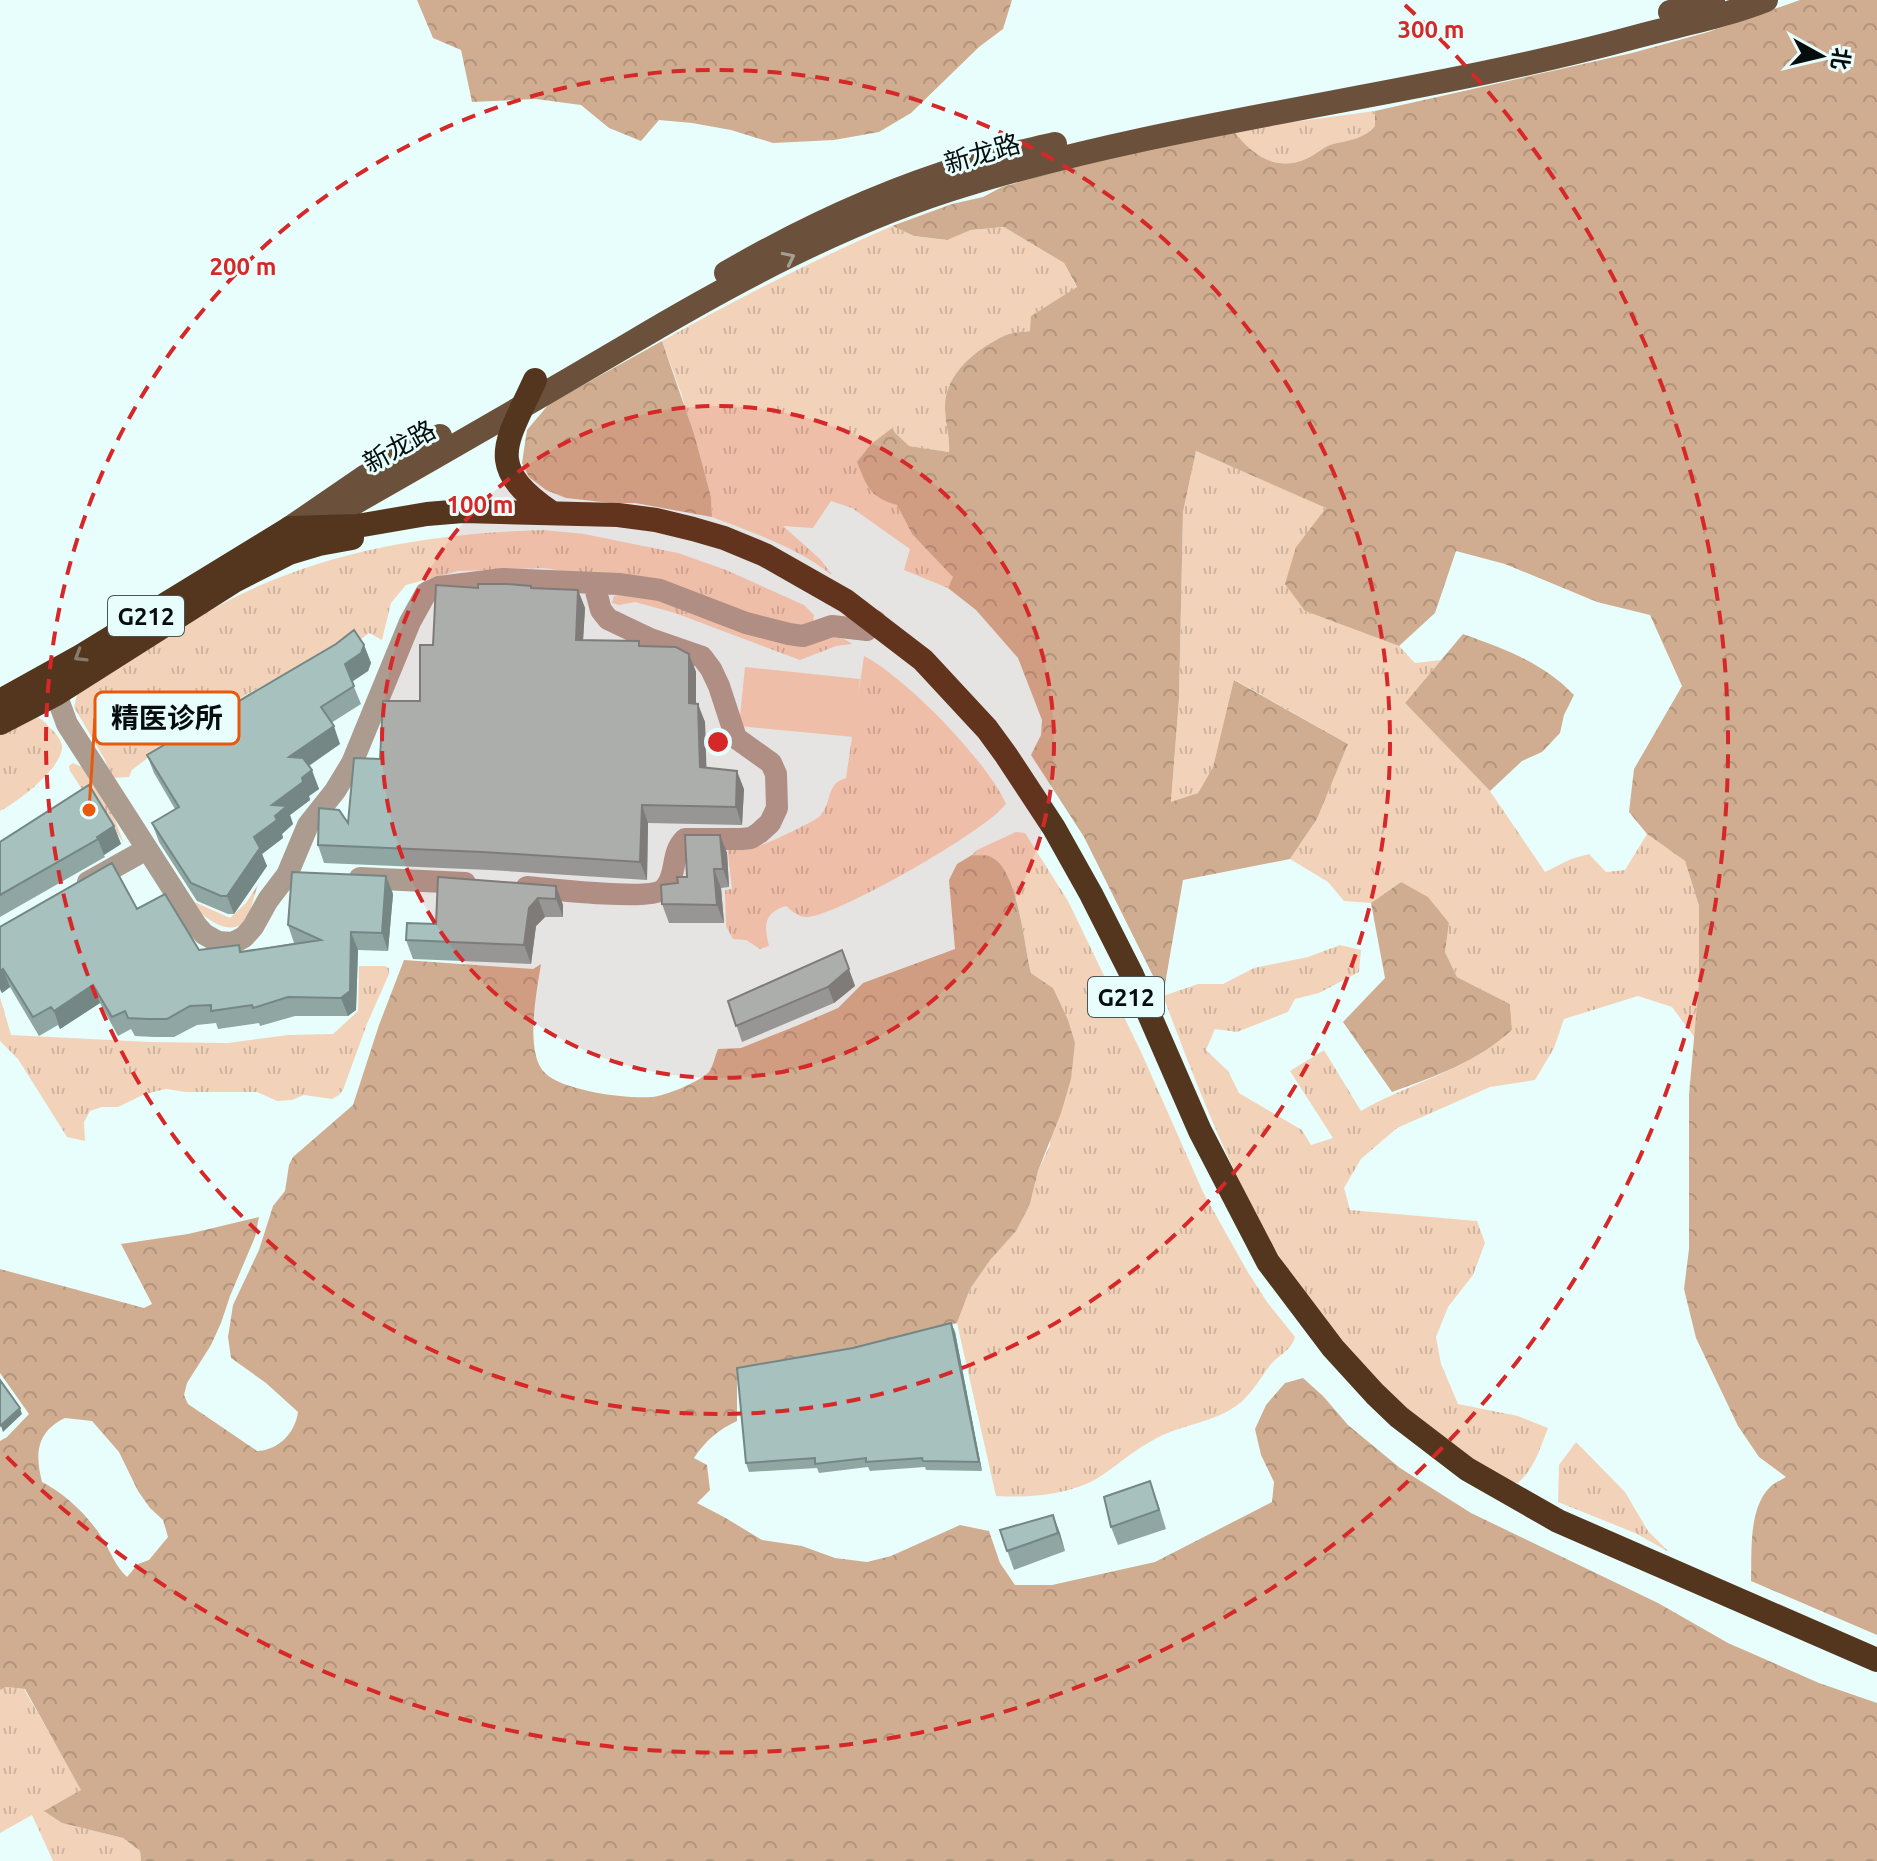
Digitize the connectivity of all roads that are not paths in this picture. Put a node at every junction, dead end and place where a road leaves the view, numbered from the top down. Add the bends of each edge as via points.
1 (1713, 0) edge
2 (1766, 0) edge
3 (535, 380) junction
4 (524, 404) junction
5 (562, 520) junction
6 (324, 527) junction
7 (290, 528) junction
8 (289, 553) junction
9 (594, 584) junction
10 (871, 626) junction
11 (56, 694) junction
12 (0, 701) edge
13 (0, 723) edge
14 (147, 849) junction
15 (287, 875) junction
16 (310, 876) edge
17 (339, 877) edge
18 (64, 896) edge
19 (1877, 1660) edge
20 (1877, 1675) edge

1 - 3 main road, 新龙路 via 1537,48 1108,131 965,166 780,241
4 -> 2 main road, 新龙路 via 788,258 965,185 1111,145 1539,62
3 - 4 highway
3 - 7 main road, 新龙路 via 366,476
4 - 5 highway via 506,448 507,466 529,497
4 - 6 main road, 新龙路 via 356,502
5 - 6 highway, G212 via 463,511
5 - 8 highway, G212 via 434,528
5 - 10 highway, G212 via 618,515 724,538 846,601
6 - 7 highway, G212
6 - 8 main road, 新龙路
7 -> 12 highway, G212
8 - 11 highway, G212 via 234,581
9 - 10 street via 660,590 789,634
9 - 15 street via 503,579 426,593 352,763 308,825
9 - 17 street via 608,619 702,657 715,677 736,738 771,763 778,788 770,823 751,838 685,839 674,854 670,880 656,893
10 - 19 highway, G212 via 923,660 987,729 1029,788 1132,975 1250,1231 1287,1289 1375,1394 1467,1469 1558,1521
10 - 20 highway, G212 via 946,701 1037,825 1119,981 1228,1217 1254,1264 1338,1373 1422,1451 1491,1499 1598,1554
11 - 13 highway, G212
11 - 14 street via 67,724
14 - 15 street via 196,925 218,942 244,937
14 - 18 street
15 - 16 street

